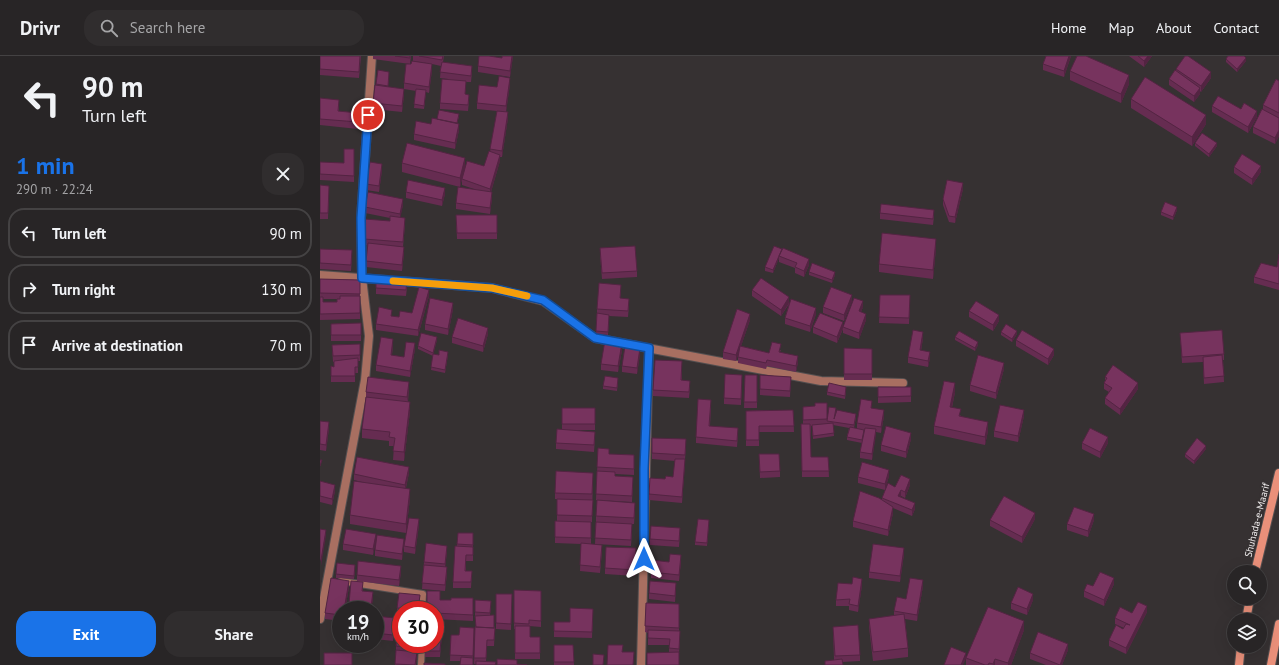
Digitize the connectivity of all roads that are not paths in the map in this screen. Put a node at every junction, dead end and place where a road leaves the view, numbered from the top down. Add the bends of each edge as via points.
1 (372, 56) edge
2 (320, 275) edge
3 (362, 278) junction
4 (649, 348) junction
5 (903, 383) dead end
6 (1279, 473) edge
7 (1257, 565) edge
8 (327, 579) junction
9 (423, 601) edge
10 (320, 619) edge
11 (1279, 624) edge
12 (422, 653) edge
13 (1240, 653) edge
14 (421, 665) edge
15 (640, 665) edge
16 (1239, 665) edge
17 (1271, 665) edge

1 - 3 street via 361,218
2 - 3 street
3 - 4 street via 492,288 543,300 595,338
3 - 8 street via 369,336 365,380
4 - 5 street via 821,381
4 - 15 street
6 - 7 main road, Shuhada-e-Maarif
8 - 9 lane via 423,594
8 - 10 street
11 - 17 main road
12 - 14 lane
13 - 16 main road

